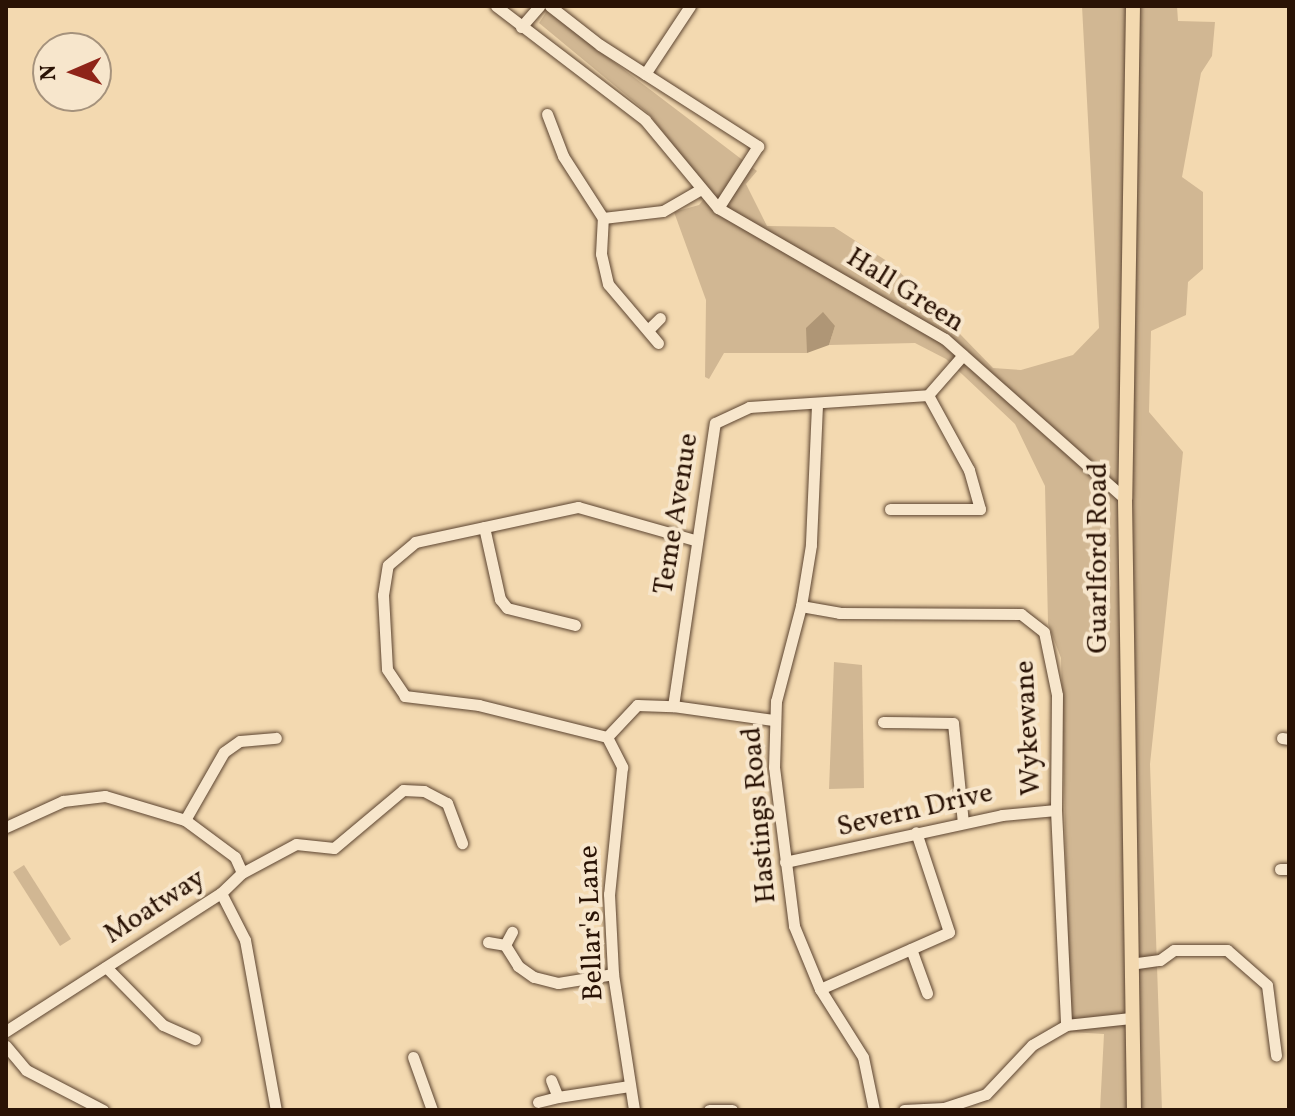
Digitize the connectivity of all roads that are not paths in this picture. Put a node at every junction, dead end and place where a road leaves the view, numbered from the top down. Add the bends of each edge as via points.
1 (496, 6) edge
2 (539, 6) edge
3 (550, 6) edge
4 (690, 6) edge
5 (1133, 6) edge
6 (521, 27) junction
7 (645, 74) junction
8 (547, 114) dead end
9 (701, 189) junction
10 (718, 208) junction
11 (603, 218) junction
12 (660, 318) dead end
13 (650, 328) junction
14 (658, 343) dead end
15 (963, 355) junction
16 (928, 395) junction
17 (817, 405) junction
18 (1125, 499) junction
19 (890, 509) dead end
20 (484, 527) junction
21 (695, 540) junction
22 (801, 606) junction
23 (575, 625) dead end
24 (673, 706) junction
25 (773, 720) junction
26 (883, 722) dead end
27 (607, 737) junction
28 (276, 738) dead end
29 (1056, 810) junction
30 (185, 820) junction
31 (963, 823) junction
32 (6, 827) edge
33 (916, 832) junction
34 (462, 843) dead end
35 (785, 862) junction
36 (242, 873) junction
37 (221, 893) junction
38 (512, 932) dead end
39 (488, 942) dead end
40 (505, 945) junction
41 (911, 949) junction
42 (1130, 964) junction
43 (106, 967) junction
44 (613, 974) junction
45 (820, 989) junction
46 (927, 993) dead end
47 (1131, 1018) junction
48 (1066, 1025) junction
49 (6, 1031) edge
50 (195, 1039) dead end
51 (6, 1046) edge
52 (1276, 1055) dead end
53 (413, 1057) dead end
54 (551, 1080) dead end
55 (629, 1086) junction
56 (558, 1097) junction
57 (538, 1102) dead end
58 (970, 1106) edge
59 (103, 1110) edge
60 (276, 1110) edge
61 (432, 1110) edge
62 (634, 1110) edge
63 (709, 1110) edge
64 (732, 1110) edge
65 (874, 1110) edge
66 (904, 1110) edge
67 (1134, 1110) edge

1 - 6 street, Hall Green
2 - 6 street
3 - 7 street
4 - 7 street
5 - 18 main road, Guarlford Road
6 - 9 street, Hall Green via 645,120
7 - 10 street via 758,146
8 - 11 street via 563,156
9 - 10 street, Hall Green
9 - 11 street via 663,211
10 - 15 street, Hall Green via 927,327
11 - 13 street via 601,254 608,284
12 - 13 street
13 - 14 street
15 - 16 street
15 - 18 street, Hall Green
16 - 17 street, Teme Avenue via 868,395
16 - 19 street via 969,470 980,509
17 - 21 street, Teme Avenue via 749,407 715,423
17 - 22 street, Hastings Road via 811,545
18 - 42 main road, Guarlford Road
20 - 21 street via 578,507
20 - 23 street via 500,599 507,608
20 - 27 street via 415,542 388,565 383,595 387,669 397,690 416,701 479,705
21 - 24 street, Teme Avenue
22 - 25 street, Hastings Road
22 - 29 street, Wykewane via 839,613 1008,613 1032,619 1044,632 1053,658
24 - 25 street
24 - 27 street via 637,705
25 - 35 street, Hastings Road
26 - 31 street via 953,723
27 - 44 street, Bellar's Lane via 622,767 609,885
28 - 30 street via 240,741 224,752
29 - 31 street, Severn Drive
29 - 48 street, Wykewane
30 - 32 street via 105,796 63,801
30 - 36 street via 235,857
31 - 33 street, Severn Drive
33 - 35 street, Severn Drive
33 - 41 street via 949,932
34 - 36 street, Moatway via 447,803 424,791 403,790 334,848 296,844
35 - 45 street, Hastings Road via 794,926
36 - 37 street, Moatway
37 - 43 street, Moatway
37 - 60 street via 245,940
38 - 40 street
39 - 40 street
40 - 44 street via 518,966 534,977 558,983
41 - 45 street
41 - 46 street
42 - 47 main road, Guarlford Road
42 - 52 street via 1160,960 1174,950 1227,950 1267,985
43 - 49 street, Moatway
43 - 50 street via 163,1025
44 - 55 street, Bellar's Lane
45 - 65 street, Hastings Road via 863,1057
47 - 48 street
47 - 67 main road, Guarlford Road
48 - 58 street via 1032,1045
51 - 59 street via 26,1070
53 - 61 street
54 - 56 street
55 - 56 street
55 - 62 street, Bellar's Lane
56 - 57 street
58 - 66 street
63 - 64 street

